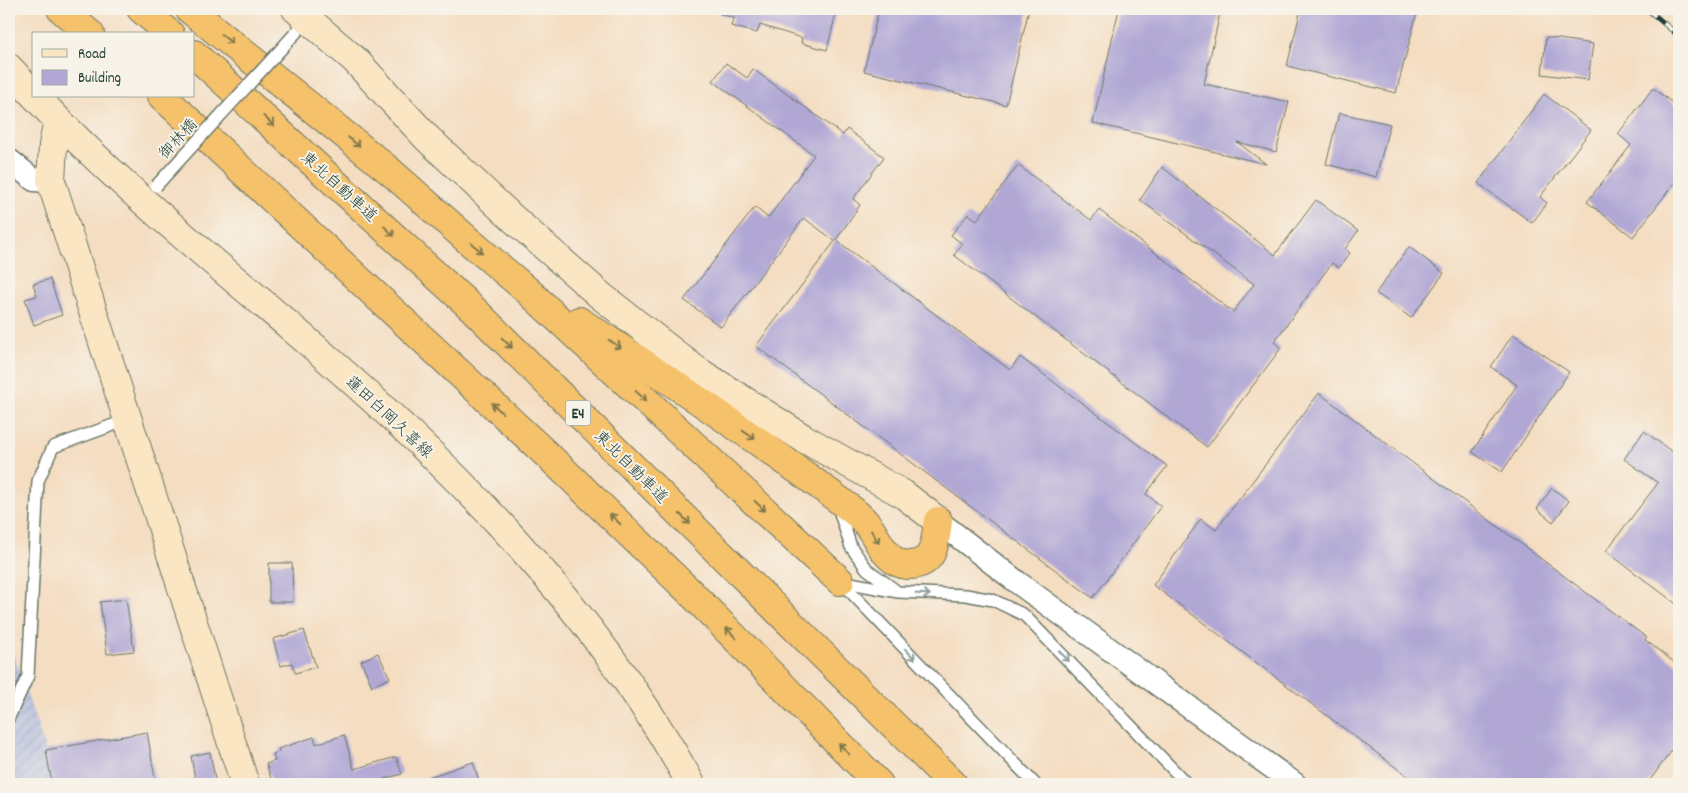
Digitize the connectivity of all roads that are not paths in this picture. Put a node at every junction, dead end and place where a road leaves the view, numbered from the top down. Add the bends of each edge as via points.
1 (61, 9) edge
2 (141, 9) edge
3 (189, 9) edge
4 (302, 14) edge
5 (88, 32) edge
6 (168, 32) edge
7 (195, 55) edge
8 (9, 68) edge
9 (32, 94) edge
10 (36, 98) edge
11 (164, 98) edge
12 (58, 121) junction
13 (9, 160) edge
14 (51, 181) junction
15 (149, 194) junction
16 (528, 291) junction
17 (129, 419) junction
18 (834, 496) junction
19 (938, 521) junction
20 (840, 581) junction
21 (898, 592) junction
22 (9, 717) edge
23 (245, 784) edge
24 (691, 784) edge
25 (879, 784) edge
26 (953, 784) edge
27 (1035, 784) edge
28 (1187, 784) edge
29 (1295, 784) edge

1 - 5 highway
2 - 6 highway
3 -> 16 highway via 391,172
4 - 15 lane, 御林橋, bridge via 283,47
4 - 19 street via 355,60 427,138 509,216 601,296 696,370 803,438 902,494
7 -> 26 highway, 東北自動車道 / E4 via 474,310
8 - 9 street, 蓮田白岡久喜線
10 - 12 street, 蓮田白岡久喜線
25 -> 11 highway via 691,593 560,467
12 - 14 street
12 - 15 street, 蓮田白岡久喜線 via 87,151
13 - 14 street via 34,180
14 - 17 street
15 - 24 street, 蓮田白岡久喜線 via 431,454 531,557 596,636 659,728
16 -> 18 highway via 574,317 718,413
16 -> 20 highway
17 - 22 lane via 53,447 38,481 28,676
17 - 23 street
18 -> 19 highway via 861,518 894,560 907,565 921,562 931,555
18 - 21 lane via 851,547 867,569
19 - 29 street
20 - 21 lane
20 -> 27 lane
21 -> 28 lane via 966,595 993,600 1024,614

